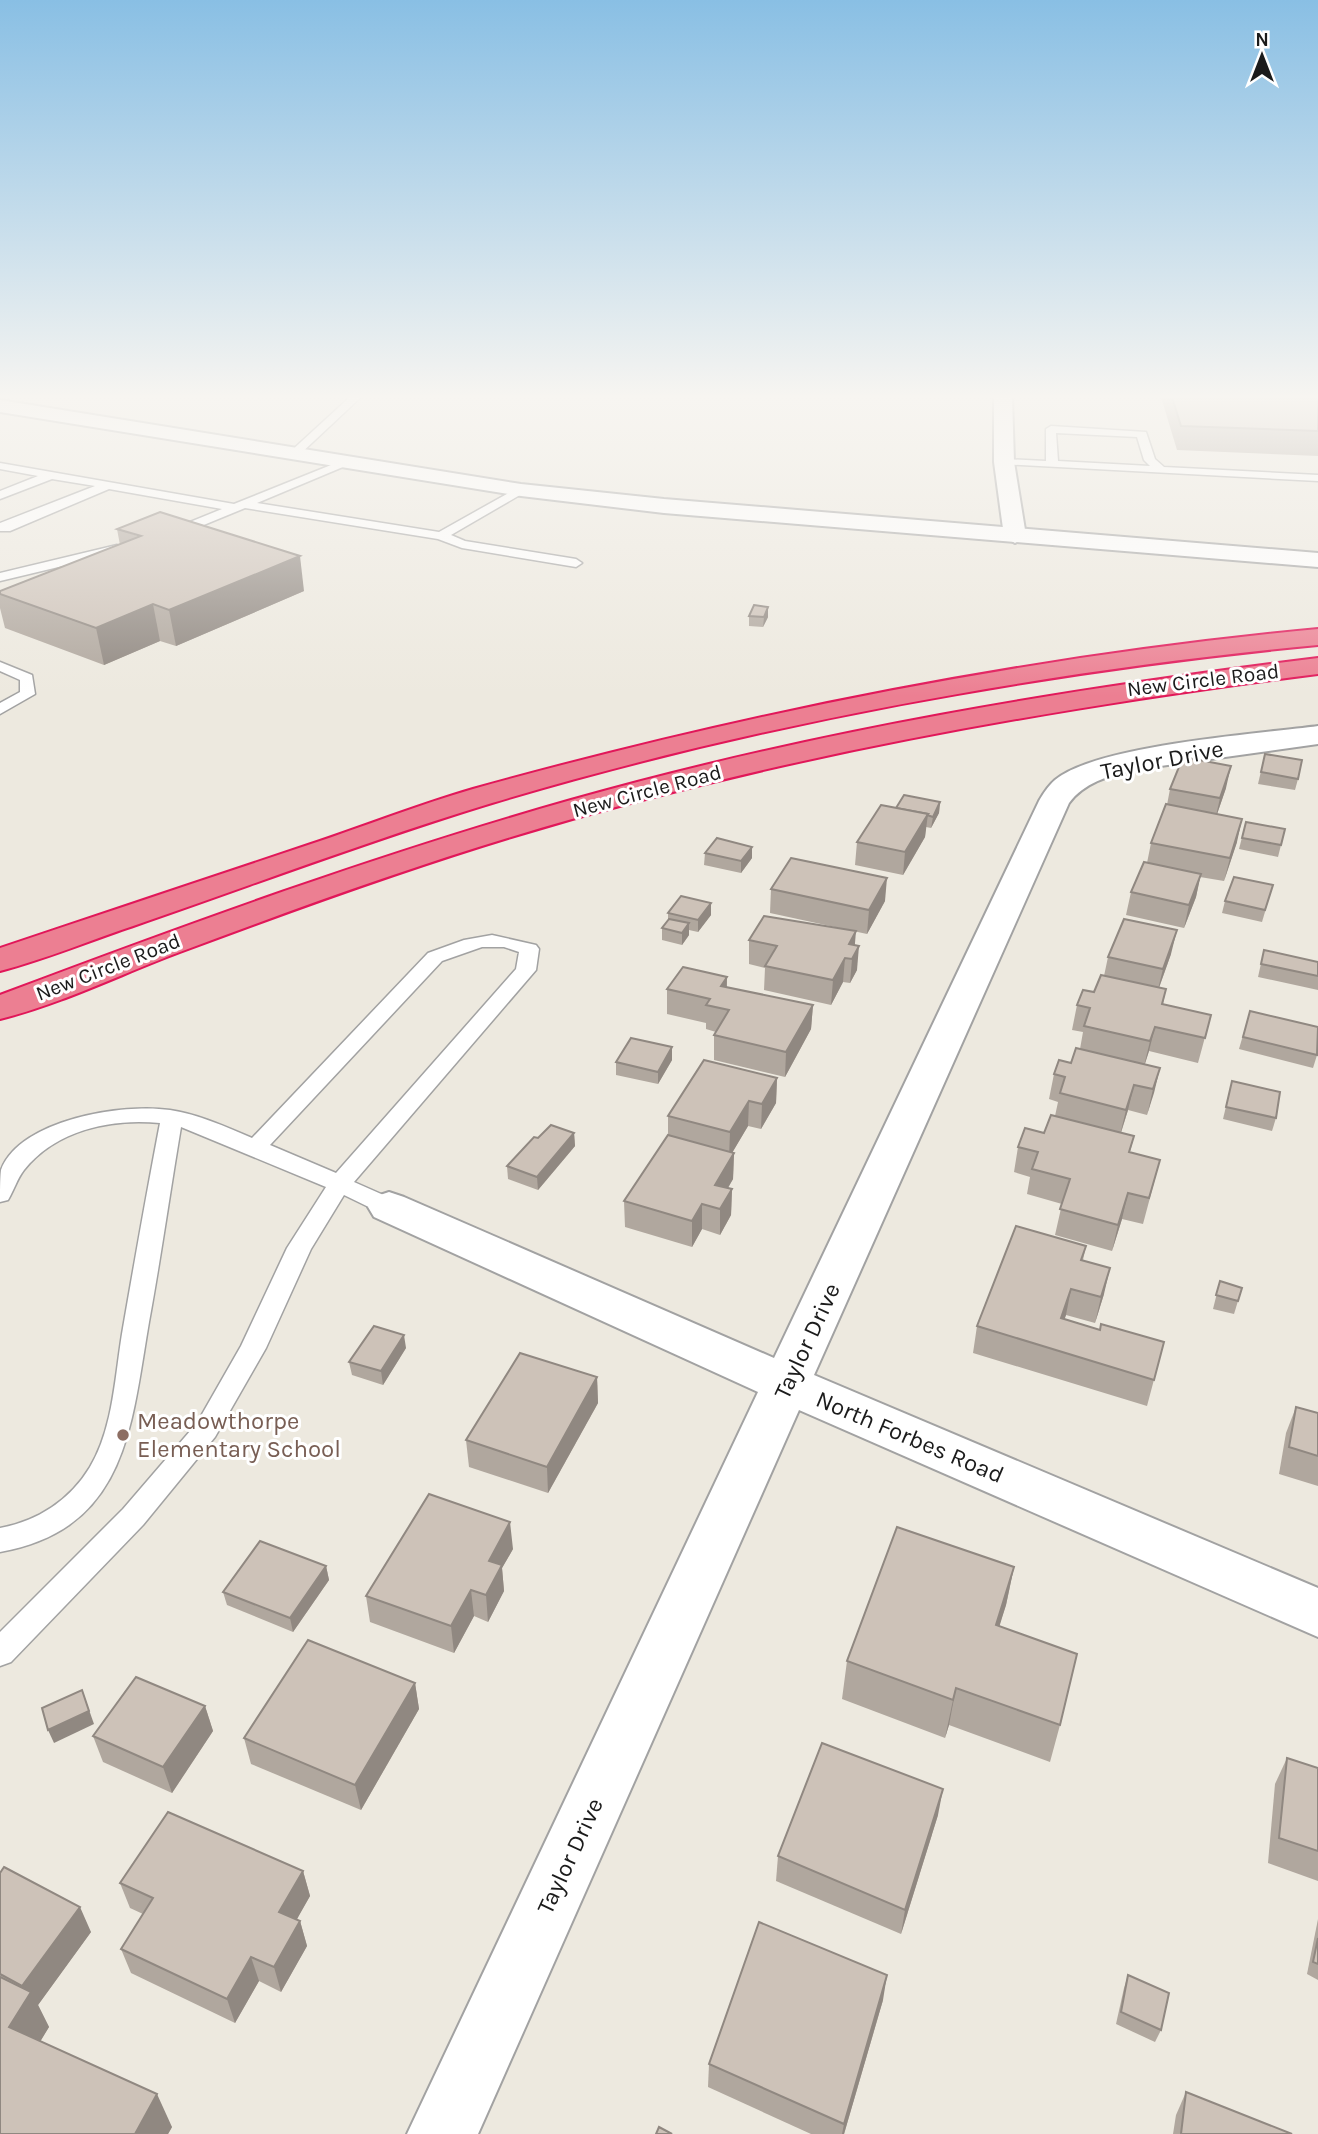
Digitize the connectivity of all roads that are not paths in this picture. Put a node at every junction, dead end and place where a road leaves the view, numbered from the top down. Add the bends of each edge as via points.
1 (81, 497) edge
2 (181, 497) edge
3 (263, 497) edge
4 (510, 497) edge
5 (580, 497) edge
6 (1009, 497) edge
7 (240, 506) junction
8 (0, 527) edge
9 (441, 536) junction
10 (1015, 536) junction
11 (160, 539) edge
12 (133, 546) edge
13 (1318, 560) edge
14 (576, 563) dead end
15 (0, 577) edge
16 (1318, 637) edge
17 (0, 666) edge
18 (1318, 666) edge
19 (0, 709) edge
20 (1318, 735) edge
21 (0, 960) edge
22 (0, 1008) edge
23 (172, 1117) junction
24 (256, 1147) junction
25 (339, 1184) junction
26 (0, 1194) edge
27 (389, 1207) joint
28 (787, 1384) junction
29 (0, 1540) edge
30 (1318, 1613) edge
31 (0, 1652) edge
32 (442, 2134) edge

1 - 8 lane
2 - 7 lane
3 - 7 lane
4 - 9 lane
5 - 10 street
6 - 10 street
7 - 9 lane
7 - 11 lane
9 - 14 lane via 463,544
10 - 13 street
12 - 15 lane
16 - 21 highway, New Circle Road via 1211,648 980,683 650,751 480,797
17 - 19 lane via 27,678 27,694
18 - 22 highway, New Circle Road via 976,715 668,784 328,885
20 - 28 street, Taylor Drive via 1130,761 1096,770 1066,786
23 - 24 lane
23 - 26 lane via 93,1118 57,1132 23,1154
23 - 29 lane via 123,1406 108,1458 90,1490 52,1522
24 - 25 lane
24 - 25 lane via 435,957 469,944 507,939 529,949 526,970
25 - 27 lane
25 - 31 lane via 299,1248 253,1348 206,1430 133,1517
27 - 28 street, North Forbes Road
28 - 30 street, North Forbes Road
28 - 32 street, Taylor Drive

